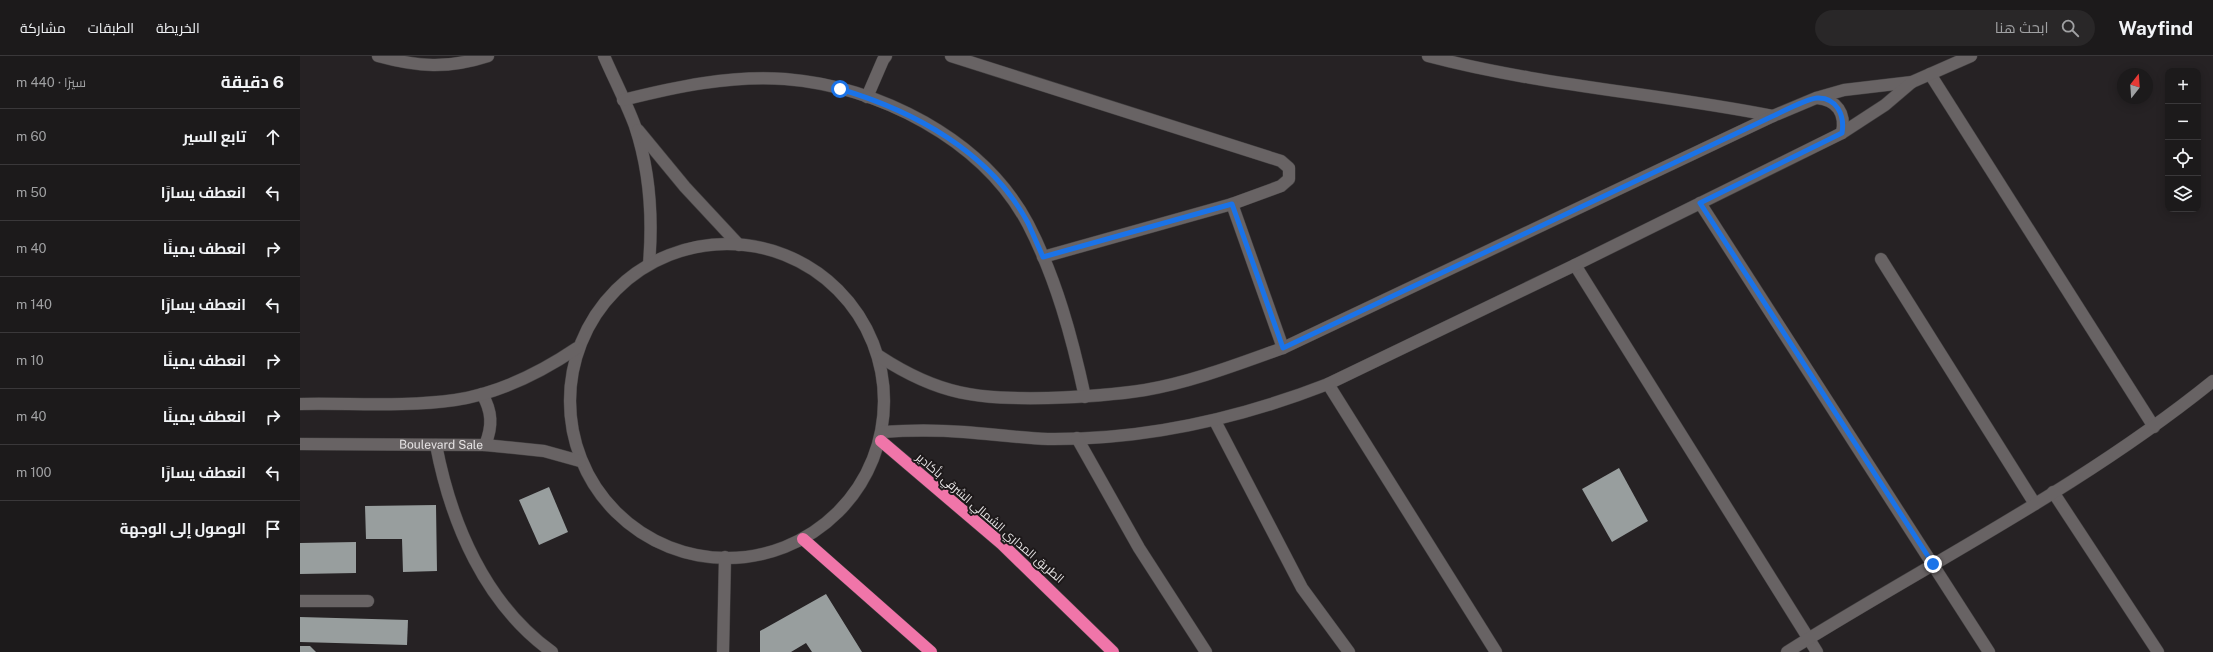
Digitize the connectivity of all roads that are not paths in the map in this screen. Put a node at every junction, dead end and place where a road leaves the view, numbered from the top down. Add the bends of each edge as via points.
1 (378, 56) edge
2 (488, 56) edge
3 (604, 56) edge
4 (886, 56) edge
5 (951, 56) edge
6 (1428, 56) edge
7 (1971, 56) edge
8 (1930, 74) junction
9 (1912, 82) junction
10 (867, 97) junction
11 (1816, 98) junction
12 (623, 100) junction
13 (1773, 116) junction
14 (634, 126) junction
15 (1842, 133) junction
16 (1700, 203) junction
17 (1232, 204) junction
18 (739, 245) junction
19 (1043, 257) junction
20 (1881, 260) dead end
21 (649, 264) junction
22 (1575, 265) junction
23 (577, 348) junction
24 (1283, 348) junction
25 (879, 356) junction
26 (2213, 381) edge
27 (1328, 384) junction
28 (482, 394) junction
29 (1085, 397) junction
30 (300, 404) edge
31 (1215, 421) junction
32 (2154, 427) junction
33 (882, 436) junction
34 (1077, 438) junction
35 (300, 444) edge
36 (485, 444) junction
37 (436, 445) junction
38 (580, 461) junction
39 (2053, 492) junction
40 (2035, 504) junction
41 (803, 539) junction
42 (725, 557) junction
43 (1933, 564) junction
44 (300, 601) edge
45 (368, 601) dead end
46 (1808, 639) junction
47 (552, 652) edge
48 (723, 652) edge
49 (931, 652) edge
50 (1113, 652) edge
51 (1206, 652) edge
52 (1349, 652) edge
53 (1496, 652) edge
54 (1787, 652) edge
55 (1817, 652) edge
56 (1989, 652) edge
57 (2158, 652) edge

1 - 2 street via 414,65 433,66 471,62
3 - 12 street
4 - 10 street
5 - 17 street via 1281,162 1289,168 1289,179 1281,186
6 - 13 street via 1537,80 1680,99
7 - 8 street
8 - 9 street
8 - 32 street
9 - 11 street via 1844,90
9 - 15 street via 1870,116
10 - 12 street via 812,83 784,79 750,79 703,83
10 - 19 street via 925,124 982,164 1007,192 1027,223
11 - 13 street
11 - 15 street via 1826,99 1839,108 1844,123
12 - 14 street
13 - 24 street
14 - 18 street via 685,187
14 - 21 street via 645,164 650,197 652,230
15 - 16 street
16 - 22 street
16 - 43 street
17 - 19 street
17 - 24 street
18 - 21 street via 708,246 677,252
18 - 25 street via 776,253 810,268 834,287 864,322
19 - 29 street via 1068,325
20 - 40 street
21 - 23 street via 626,280 605,300 589,322
22 - 27 street
22 - 46 street
23 - 28 street via 536,374
23 - 38 street via 570,376 568,405 571,433
24 - 29 street via 1175,383 1145,390
25 - 29 street via 902,371 953,392 1008,399
25 - 33 street via 885,394
26 - 32 street
27 - 31 street
27 - 53 street
28 - 30 street via 429,402
28 - 36 street via 491,413 491,424
31 - 34 street via 1170,430
31 - 52 street via 1302,588
32 - 39 street
33 - 34 street via 937,430 1020,438
33 - 41 street via 869,471 852,498 830,521
33 - 50 highway, الطريق المداري الشمالي الشرقي بأكادير via 1002,544
34 - 51 street via 1139,548
35 - 37 street, Boulevard Sale
36 - 37 street, Boulevard Sale
36 - 38 street, Boulevard Sale via 544,451
37 - 47 street via 452,509 480,569 518,623
38 - 42 street via 594,488 614,512 637,531 664,545 686,552
39 - 40 street
39 - 57 street
40 - 43 street
41 - 42 street via 752,556
41 - 49 highway
42 - 48 street
43 - 46 street
43 - 56 street
44 - 45 street
46 - 54 street
46 - 55 street

